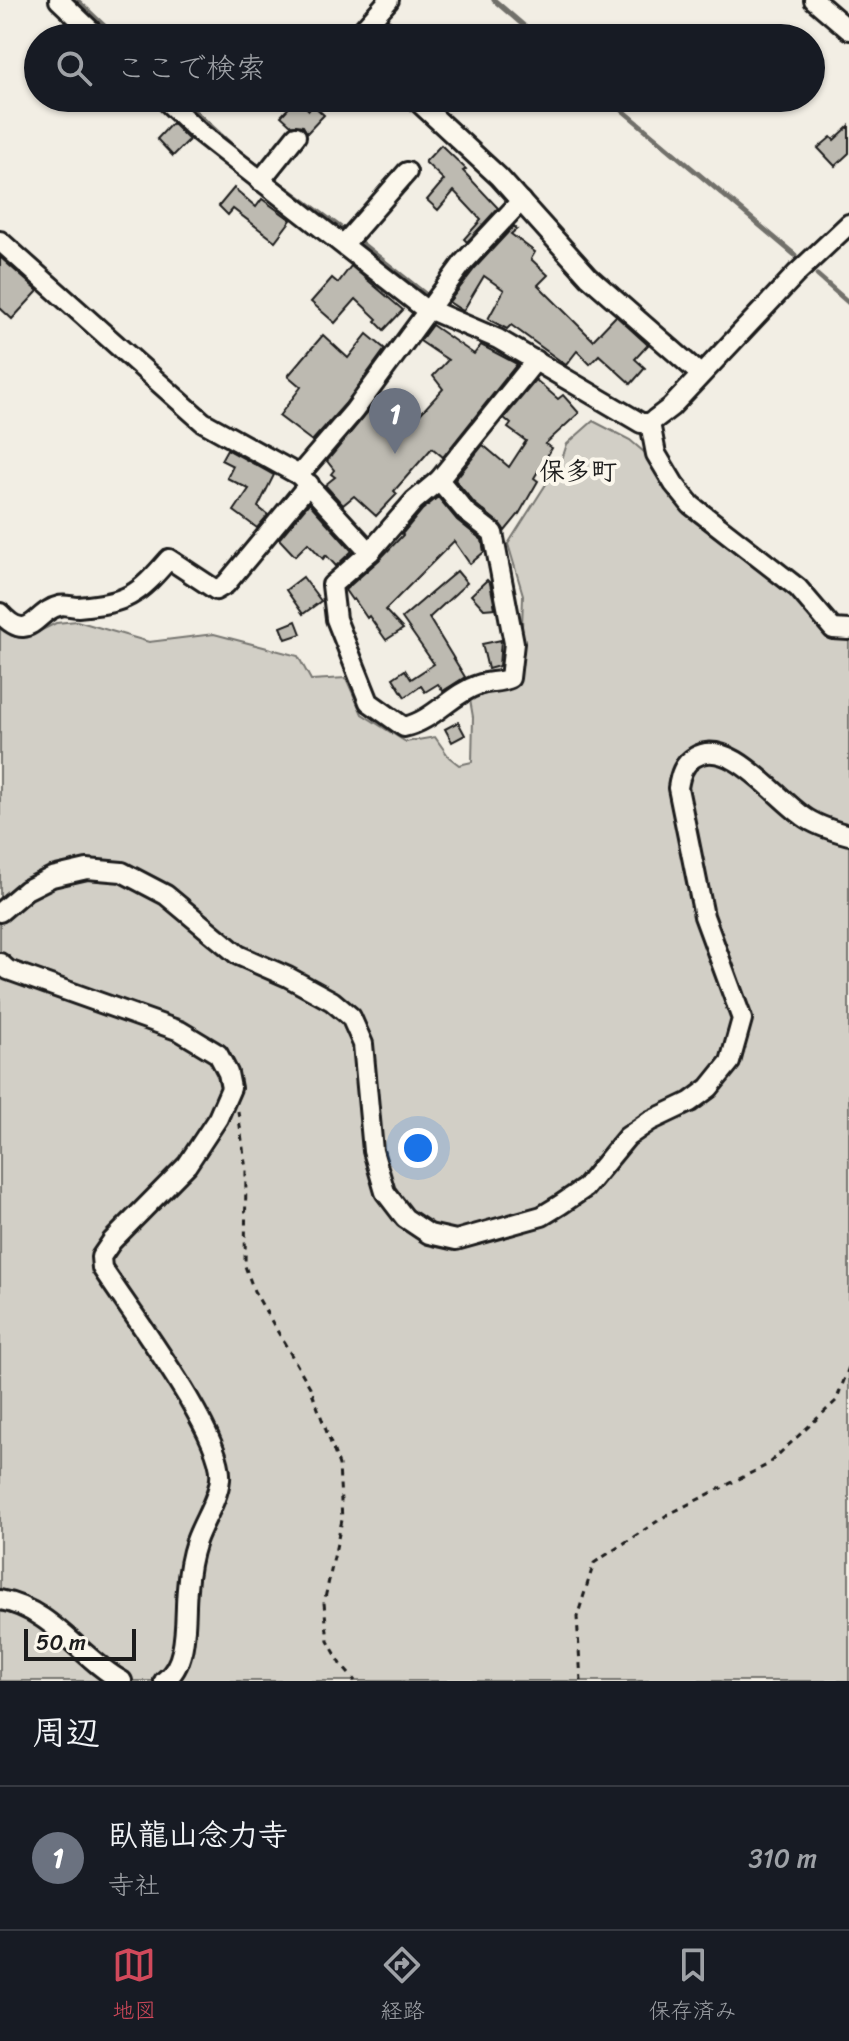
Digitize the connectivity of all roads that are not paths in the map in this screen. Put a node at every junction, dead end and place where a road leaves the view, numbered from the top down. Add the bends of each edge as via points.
1 (59, 0) edge
2 (389, 0) edge
3 (814, 0) edge
4 (84, 24) edge
5 (368, 24) edge
6 (849, 30) edge
7 (178, 112) edge
8 (430, 112) edge
9 (296, 136) dead end
10 (407, 172) dead end
11 (260, 181) junction
12 (521, 201) junction
13 (849, 224) edge
14 (349, 238) junction
15 (0, 241) edge
16 (428, 309) junction
17 (531, 366) junction
18 (700, 374) junction
19 (651, 428) junction
20 (304, 479) junction
21 (439, 480) junction
22 (370, 552) junction
23 (0, 613) edge
24 (849, 630) edge
25 (849, 835) edge
26 (0, 912) edge
27 (0, 963) edge
28 (0, 1600) edge
29 (122, 1681) edge
30 (164, 1681) edge

1 - 4 street
2 - 5 street
3 - 6 street
7 - 11 street
8 - 12 street
9 - 11 street
10 - 14 street
11 - 14 street
12 - 16 street via 483,238
12 - 18 street via 589,277
13 - 18 street
14 - 16 street
15 - 20 street via 203,422
16 - 17 street via 498,339
16 - 20 street
17 - 19 street
17 - 21 street
18 - 19 street
19 - 24 street via 656,454 691,505 798,588 833,629
20 - 22 street
20 - 23 street via 226,584 216,590 169,559 148,583 120,601 58,606 29,626 14,625
21 - 22 street
21 - 22 street via 493,533 514,643 510,678 476,685 418,724 404,727 369,702 331,594 332,585
25 - 26 street via 806,818 741,763 718,751 705,751 688,761 678,788 701,902 742,1019 730,1062 690,1102 627,1137 585,1188 560,1205 542,1216 456,1240 429,1234 405,1218 385,1192 373,1151 363,1044 351,1017 332,1001 238,955 166,895 122,872 87,869 52,877
27 - 30 street via 180,1031 218,1054 228,1073 231,1088 218,1118 187,1165 101,1257 102,1268 203,1421 221,1464 220,1483 195,1543 181,1657
28 - 29 street via 61,1630

